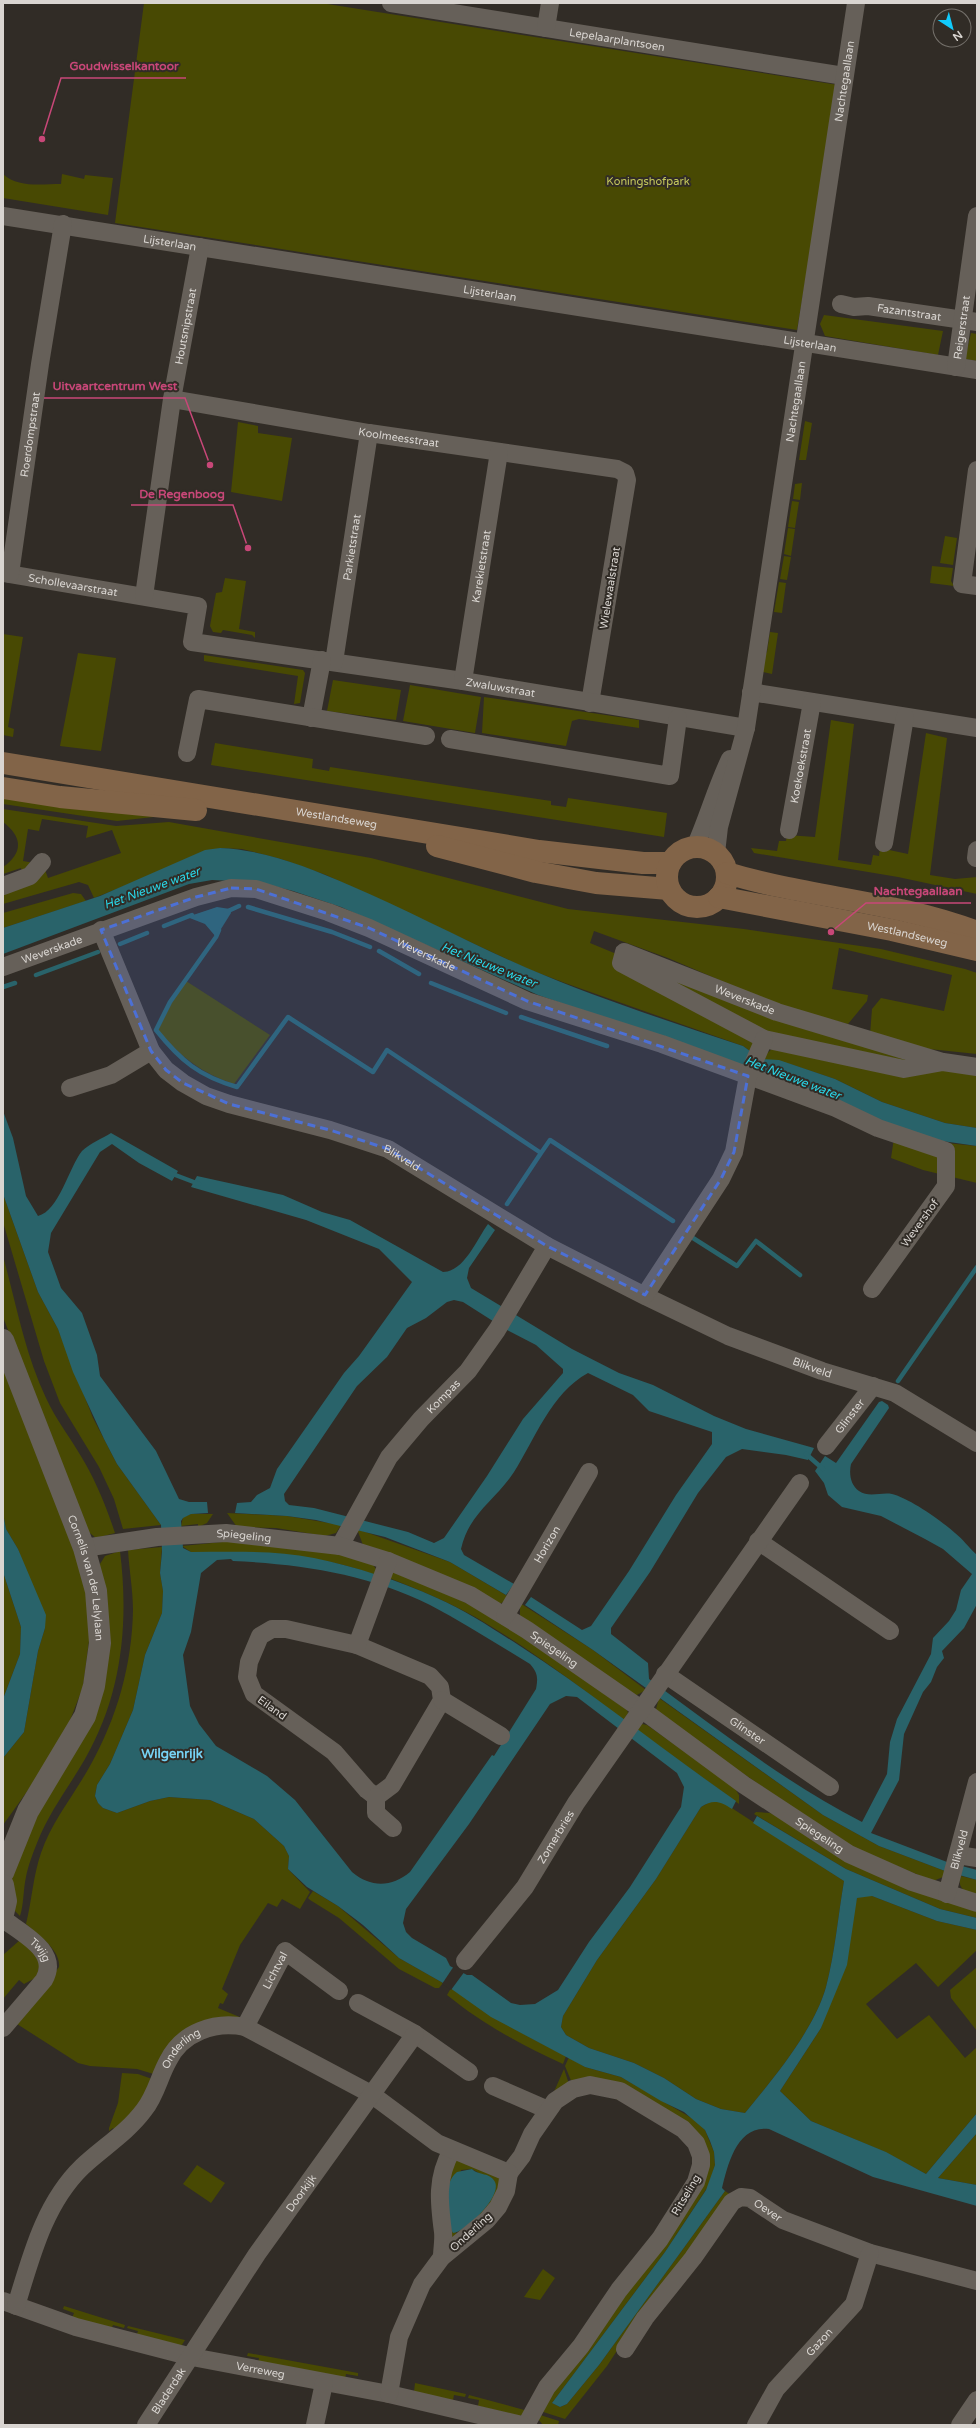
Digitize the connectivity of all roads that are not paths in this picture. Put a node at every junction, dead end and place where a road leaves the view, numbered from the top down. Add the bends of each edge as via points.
1 (391, 3) edge
2 (550, 3) edge
3 (856, 3) edge
4 (546, 28) junction
5 (844, 76) junction
6 (3, 216) edge
7 (977, 216) edge
8 (63, 224) junction
9 (200, 247) junction
10 (841, 304) dead end
11 (970, 320) edge
12 (803, 343) junction
13 (956, 367) junction
14 (977, 370) edge
15 (172, 399) junction
16 (369, 433) junction
17 (499, 452) junction
18 (977, 470) edge
19 (625, 473) joint
20 (6, 574) edge
21 (970, 585) edge
22 (144, 596) junction
23 (328, 661) junction
24 (463, 681) junction
25 (751, 692) junction
26 (812, 702) junction
27 (590, 703) junction
28 (905, 717) junction
29 (311, 718) junction
30 (678, 718) junction
31 (746, 728) junction
32 (977, 728) edge
33 (426, 736) dead end
34 (450, 739) dead end
35 (187, 753) dead end
36 (3, 764) edge
37 (3, 788) edge
38 (789, 830) dead end
39 (884, 843) dead end
40 (695, 847) junction
41 (716, 853) junction
42 (42, 862) dead end
43 (670, 863) junction
44 (727, 873) junction
45 (3, 886) edge
46 (669, 889) junction
47 (719, 897) junction
48 (101, 930) junction
49 (977, 932) edge
50 (977, 950) edge
51 (3, 967) edge
52 (762, 1043) junction
53 (151, 1051) junction
54 (943, 1062) junction
55 (977, 1067) edge
56 (748, 1076) junction
57 (70, 1088) dead end
58 (946, 1151) joint
59 (547, 1246) junction
60 (872, 1289) dead end
61 (645, 1295) junction
62 (3, 1340) edge
63 (873, 1386) junction
64 (977, 1443) edge
65 (826, 1446) dead end
66 (588, 1472) dead end
67 (800, 1483) dead end
68 (758, 1541) junction
69 (340, 1546) junction
70 (84, 1548) junction
71 (386, 1568) junction
72 (505, 1616) junction
73 (890, 1631) dead end
74 (357, 1645) junction
75 (658, 1684) junction
76 (442, 1700) junction
77 (631, 1723) junction
78 (501, 1736) dead end
79 (977, 1782) edge
80 (830, 1787) dead end
81 (376, 1797) junction
82 (28, 1811) junction
83 (393, 1828) dead end
84 (3, 1836) edge
85 (977, 1858) edge
86 (955, 1864) junction
87 (3, 1873) edge
88 (3, 1885) edge
89 (947, 1894) junction
90 (977, 1902) edge
91 (3, 1914) edge
92 (3, 1919) edge
93 (465, 1961) dead end
94 (339, 1991) dead end
95 (358, 2003) dead end
96 (245, 2027) junction
97 (3, 2028) edge
98 (415, 2034) junction
99 (469, 2072) dead end
100 (493, 2086) dead end
101 (371, 2094) junction
102 (548, 2110) junction
103 (452, 2150) junction
104 (510, 2173) junction
105 (870, 2253) junction
106 (442, 2257) junction
107 (977, 2281) edge
108 (10, 2303) edge
109 (626, 2348) dead end
110 (192, 2357) junction
111 (324, 2382) junction
112 (389, 2394) junction
113 (977, 2400) edge
114 (146, 2425) edge
115 (315, 2425) edge
116 (522, 2425) edge
117 (526, 2425) edge
118 (756, 2425) edge
119 (960, 2425) edge

1 - 4 street, Lepelaarplantsoen
2 - 4 street
3 - 5 street, Nachtegaallaan
4 - 5 street, Lepelaarplantsoen
5 - 12 street, Nachtegaallaan
6 - 8 street, Lijsterlaan
7 - 11 street, Reigerstraat
8 - 9 street, Lijsterlaan
8 - 20 street, Roerdompstraat
9 - 12 street, Lijsterlaan
9 - 15 street, Houtsnipstraat
10 - 11 street, Fazantstraat
11 - 13 street, Reigerstraat
12 - 13 street, Lijsterlaan
12 - 25 street, Nachtegaallaan
13 - 14 street, Lijsterlaan
15 - 16 street, Koolmeesstraat
15 - 22 street, Houtsnipstraat
16 - 17 street, Koolmeesstraat
16 - 23 street, Parkietstraat
17 - 19 street, Koolmeesstraat via 617,469
17 - 24 street, Karekietstraat
18 - 21 street
19 - 27 street, Wielewaalstraat via 627,480
20 - 22 street, Schollevaarstraat
22 - 23 street, Zwaluwstraat via 198,606 192,642
23 - 24 street, Zwaluwstraat
23 - 29 street
24 - 27 street, Zwaluwstraat
25 - 26 street
25 - 31 street, Nachtegaallaan
26 - 28 street
26 - 38 street, Koekoekstraat
27 - 30 street, Zwaluwstraat
28 - 32 street
28 - 39 street
29 - 33 street
29 - 35 street via 198,699
30 - 31 street, Zwaluwstraat
30 - 34 street via 670,776
31 - 40 street, Nachtegaallaan via 712,798
31 - 41 street, Nachtegaallaan via 719,827
36 - 43 main road, Westlandseweg via 566,855 643,863
37 - 46 main road, Westlandseweg via 60,797 250,815 337,827 414,840 536,872 596,883
40 - 41 main road via 706,848
40 - 43 main road via 680,852
41 - 44 main road
42 - 45 street via 30,876
43 - 46 main road via 667,876
44 - 47 main road via 726,883
44 - 49 main road, Westlandseweg via 759,883 894,909
46 - 47 main road via 680,901 695,907 706,906
47 - 50 main road, Westlandseweg via 892,930
48 - 51 street, Weverskade
48 - 53 street, Blikveld
48 - 56 street, Weverskade via 196,897 231,888 256,889 328,912 362,926 527,1001 662,1044
52 - 54 street, Weverskade via 904,1069
52 - 54 street, Weverskade via 621,963 624,952 777,1012
52 - 56 street
53 - 57 street via 111,1075
53 - 59 street, Blikveld via 166,1070 206,1096 330,1130 388,1149
54 - 55 street, Weverskade
56 - 58 street, Weverskade via 836,1108 878,1128
56 - 61 street via 734,1152 721,1179
58 - 60 street, Wevershof via 946,1186
59 - 61 street, Blikveld
59 - 69 street, Kompas via 498,1330 468,1372 421,1418 389,1457
61 - 63 street, Blikveld via 728,1336 822,1371
62 - 70 street, Cornelis van der Lelylaan
63 - 64 street, Blikveld via 895,1393
63 - 65 street, Glinster
66 - 72 street, Horizon
67 - 68 street
68 - 73 street
68 - 75 street
69 - 70 street, Spiegeling via 226,1533 157,1537
69 - 71 street, Spiegeling
70 - 82 street, Cornelis van der Lelylaan via 96,1590 100,1643 94,1686 85,1716
71 - 72 street, Spiegeling via 470,1595
71 - 74 street
72 - 77 street, Spiegeling
74 - 76 street, Eiland via 430,1676 440,1687
74 - 81 street, Eiland via 286,1628 272,1628 260,1636 249,1662 247,1677 254,1694 334,1752
75 - 77 street
75 - 80 street, Glinster
76 - 78 street
76 - 81 street via 392,1785
77 - 89 street, Spiegeling via 744,1785 850,1854 912,1882
77 - 93 street, Zomerbries via 576,1803 525,1887
79 - 86 street, Blikveld
81 - 83 street via 376,1813
82 - 84 street, Cornelis van der Lelylaan
82 - 87 street, Cornelis van der Lelylaan
85 - 86 street
86 - 89 street, Blikveld
88 - 91 street via 6,1901
89 - 90 street, Spiegeling
92 - 97 street, Twijg via 44,1952 49,1963 49,1972
94 - 96 street, Lichtval via 285,1951
95 - 98 street
96 - 101 street, Onderling
96 - 108 street, Onderling via 231,2024 202,2029 172,2054 145,2110 81,2168 63,2190 41,2228
98 - 99 street
98 - 101 street, Doorkijk
100 - 102 street
101 - 103 street, Onderling via 437,2143
101 - 110 street, Doorkijk via 257,2254
102 - 104 street, Ritseling
102 - 117 street, Ritseling via 564,2093 578,2087 604,2086 620,2091 689,2134 701,2156 701,2165 696,2182 660,2239 619,2290 581,2346 547,2386
103 - 104 street, Onderling
103 - 106 street, Onderling via 440,2178 438,2194 443,2233
104 - 106 street, Onderling via 506,2191 498,2207 487,2220
105 - 107 street, Oever
105 - 109 street, Oever via 783,2220 750,2198 740,2197 732,2202 693,2258 645,2318
105 - 118 street, Gazon via 854,2304 776,2389
106 - 112 street, Onderling via 422,2284 399,2337
108 - 110 street, Verreweg via 76,2327
110 - 111 street, Verreweg
110 - 114 street, Bladerdak
111 - 112 street, Verreweg
111 - 115 street
112 - 116 street, Verreweg
113 - 119 street

